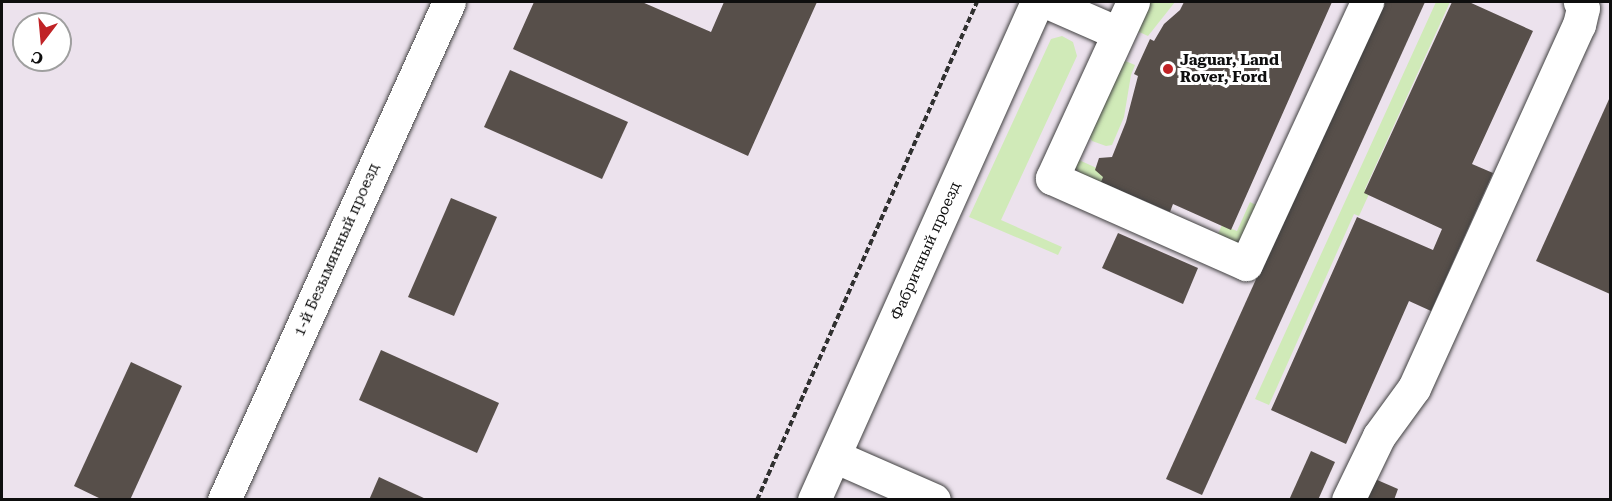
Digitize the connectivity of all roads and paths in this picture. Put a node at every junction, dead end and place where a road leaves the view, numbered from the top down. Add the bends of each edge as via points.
1 (449, 2) edge
2 (977, 2) edge
3 (1037, 2) edge
4 (1047, 2) edge
5 (1133, 2) edge
6 (1367, 2) edge
7 (1580, 2) edge
8 (1118, 33) junction
9 (834, 456) junction
10 (224, 500) edge
11 (757, 500) edge
12 (814, 500) edge
13 (934, 500) edge
14 (1348, 500) edge

1 - 10 street, 1-й Безымянный проезд
2 - 11 path
3 - 9 street, Фабричный проезд
4 - 8 street
5 - 8 street
6 - 8 street via 1246,264 1052,178
7 - 14 street via 1583,8 1579,25 1414,388 1379,436
9 - 12 street, Фабричный проезд
9 - 13 street

